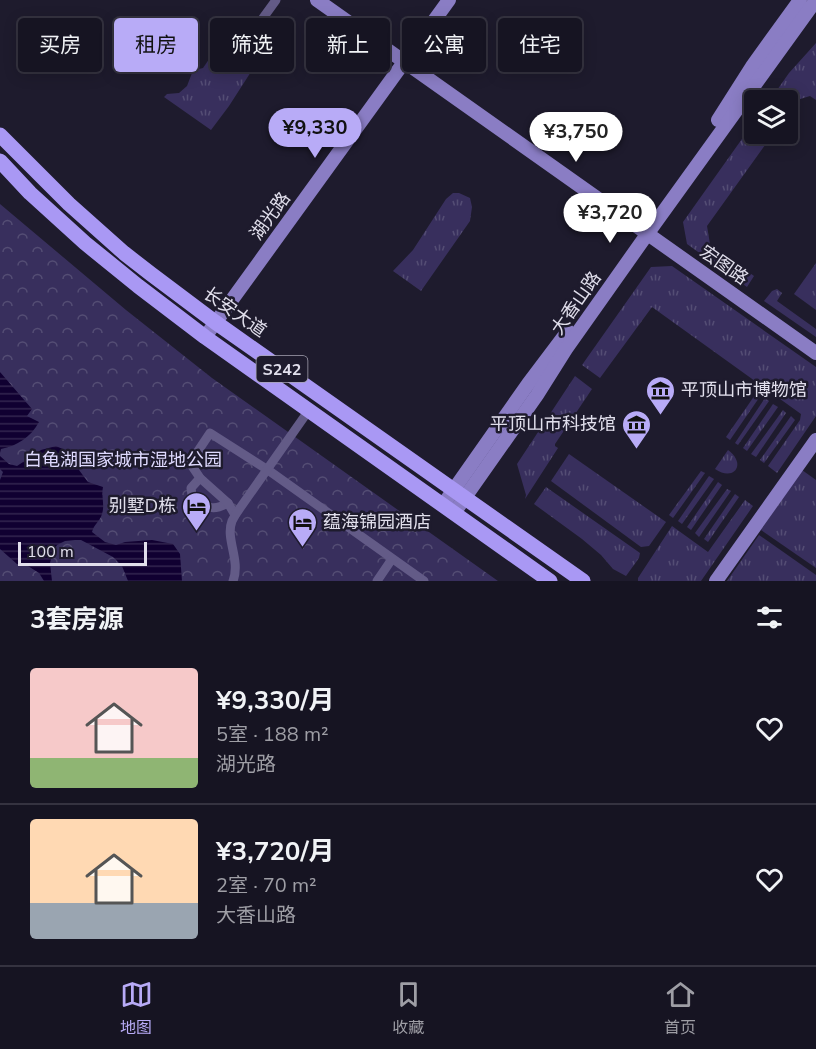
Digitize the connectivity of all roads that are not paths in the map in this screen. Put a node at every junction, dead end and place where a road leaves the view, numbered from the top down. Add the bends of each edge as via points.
1 (276, 0) edge
2 (317, 0) edge
3 (449, 0) edge
4 (800, 0) edge
5 (816, 0) edge
6 (263, 18) dead end
7 (436, 18) edge
8 (402, 60) edge
9 (402, 66) edge
10 (419, 72) edge
11 (0, 135) edge
12 (0, 161) edge
13 (644, 230) junction
14 (215, 322) junction
15 (205, 337) junction
16 (816, 353) edge
17 (309, 410) junction
18 (816, 440) edge
19 (268, 470) junction
20 (200, 478) junction
21 (459, 493) junction
22 (228, 503) junction
23 (448, 509) junction
24 (235, 515) junction
25 (392, 559) junction
26 (233, 581) edge
27 (377, 581) edge
28 (424, 581) edge
29 (550, 581) edge
30 (583, 581) edge
31 (716, 581) edge

1 - 6 street
2 - 8 street, 宏图路
3 - 7 street, 湖光路
4 - 13 street, 大香山路
5 - 13 street, 大香山路
9 - 14 street, 湖光路
10 - 13 street, 宏图路
11 - 14 main road, 长安大道 / S242 via 124,253
12 - 15 main road, 长安大道 / S242 via 85,243
13 - 16 street, 宏图路
13 - 21 street, 大香山路 via 537,395
14 - 15 street, 湖光路
14 - 21 main road, 长安大道 / S242
15 - 17 main road, 长安大道 / S242
17 - 19 street
17 - 23 main road, 长安大道 / S242
18 - 31 street
19 - 20 street via 210,433 190,463
19 - 24 street
19 - 25 street
20 - 22 street
20 - 22 street via 191,488 192,495 212,509
21 - 23 street, 大香山路
21 - 30 main road, 长安大道 / S242
22 - 24 street
23 - 29 main road, 长安大道 / S242
24 - 26 street via 230,531 236,563
25 - 27 street
25 - 28 street

